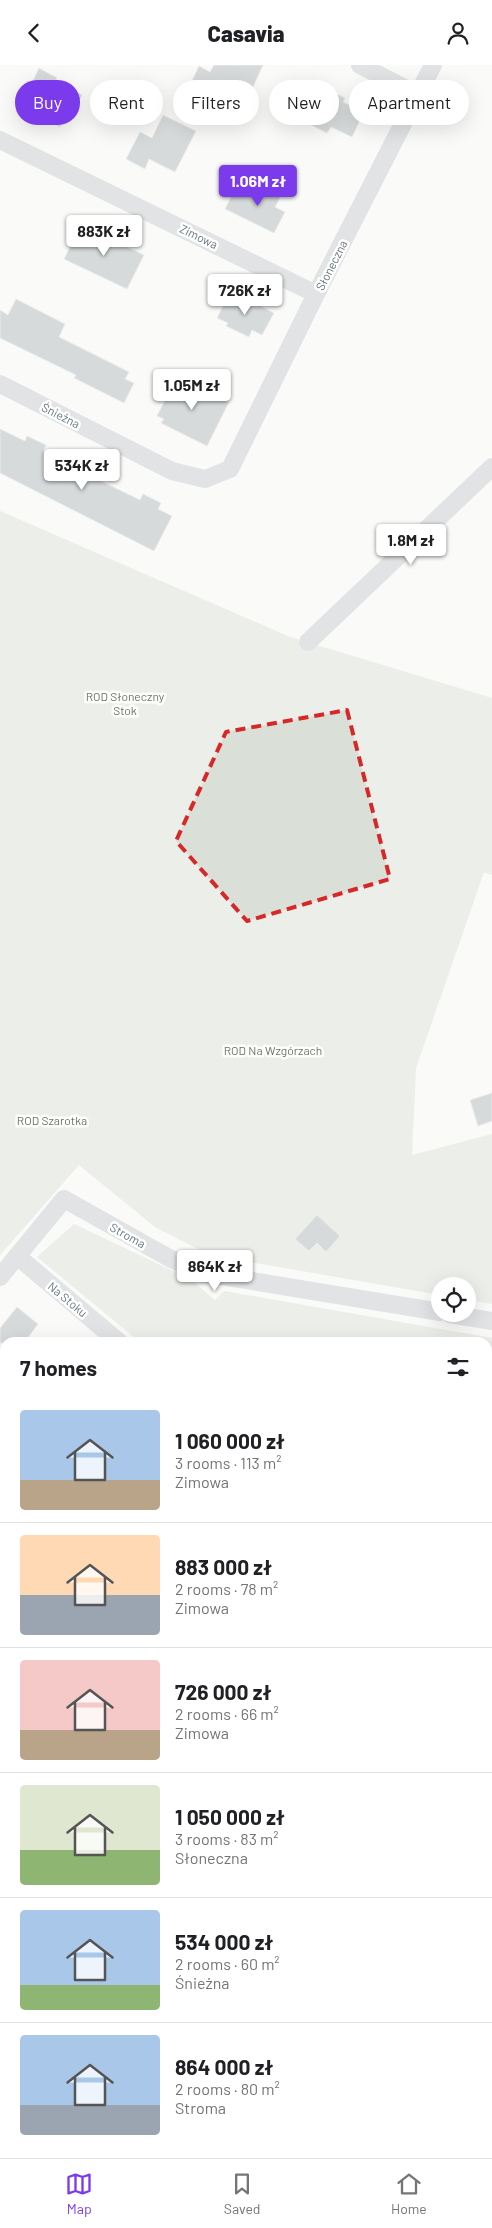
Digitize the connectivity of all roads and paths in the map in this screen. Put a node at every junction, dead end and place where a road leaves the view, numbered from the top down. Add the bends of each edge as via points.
1 (360, 65) edge
2 (433, 65) edge
3 (389, 80) edge
4 (426, 80) edge
5 (403, 125) edge
6 (0, 140) edge
7 (316, 294) junction
8 (0, 384) edge
9 (492, 467) edge
10 (205, 479) joint
11 (308, 642) dead end
12 (17, 1256) junction
13 (0, 1277) edge
14 (431, 1311) edge
15 (476, 1318) edge
16 (492, 1321) edge
17 (113, 1337) edge

1 - 3 street
2 - 4 street, Słoneczna
5 - 7 street, Słoneczna
6 - 7 street, Zimowa
7 - 10 street, Słoneczna via 230,469
8 - 10 street, Śnieżna via 172,471
9 - 11 street
12 - 13 street, Stroma
12 - 14 street, Stroma via 64,1199 171,1259 204,1273
12 - 17 street, Na Stoku
15 - 16 street

